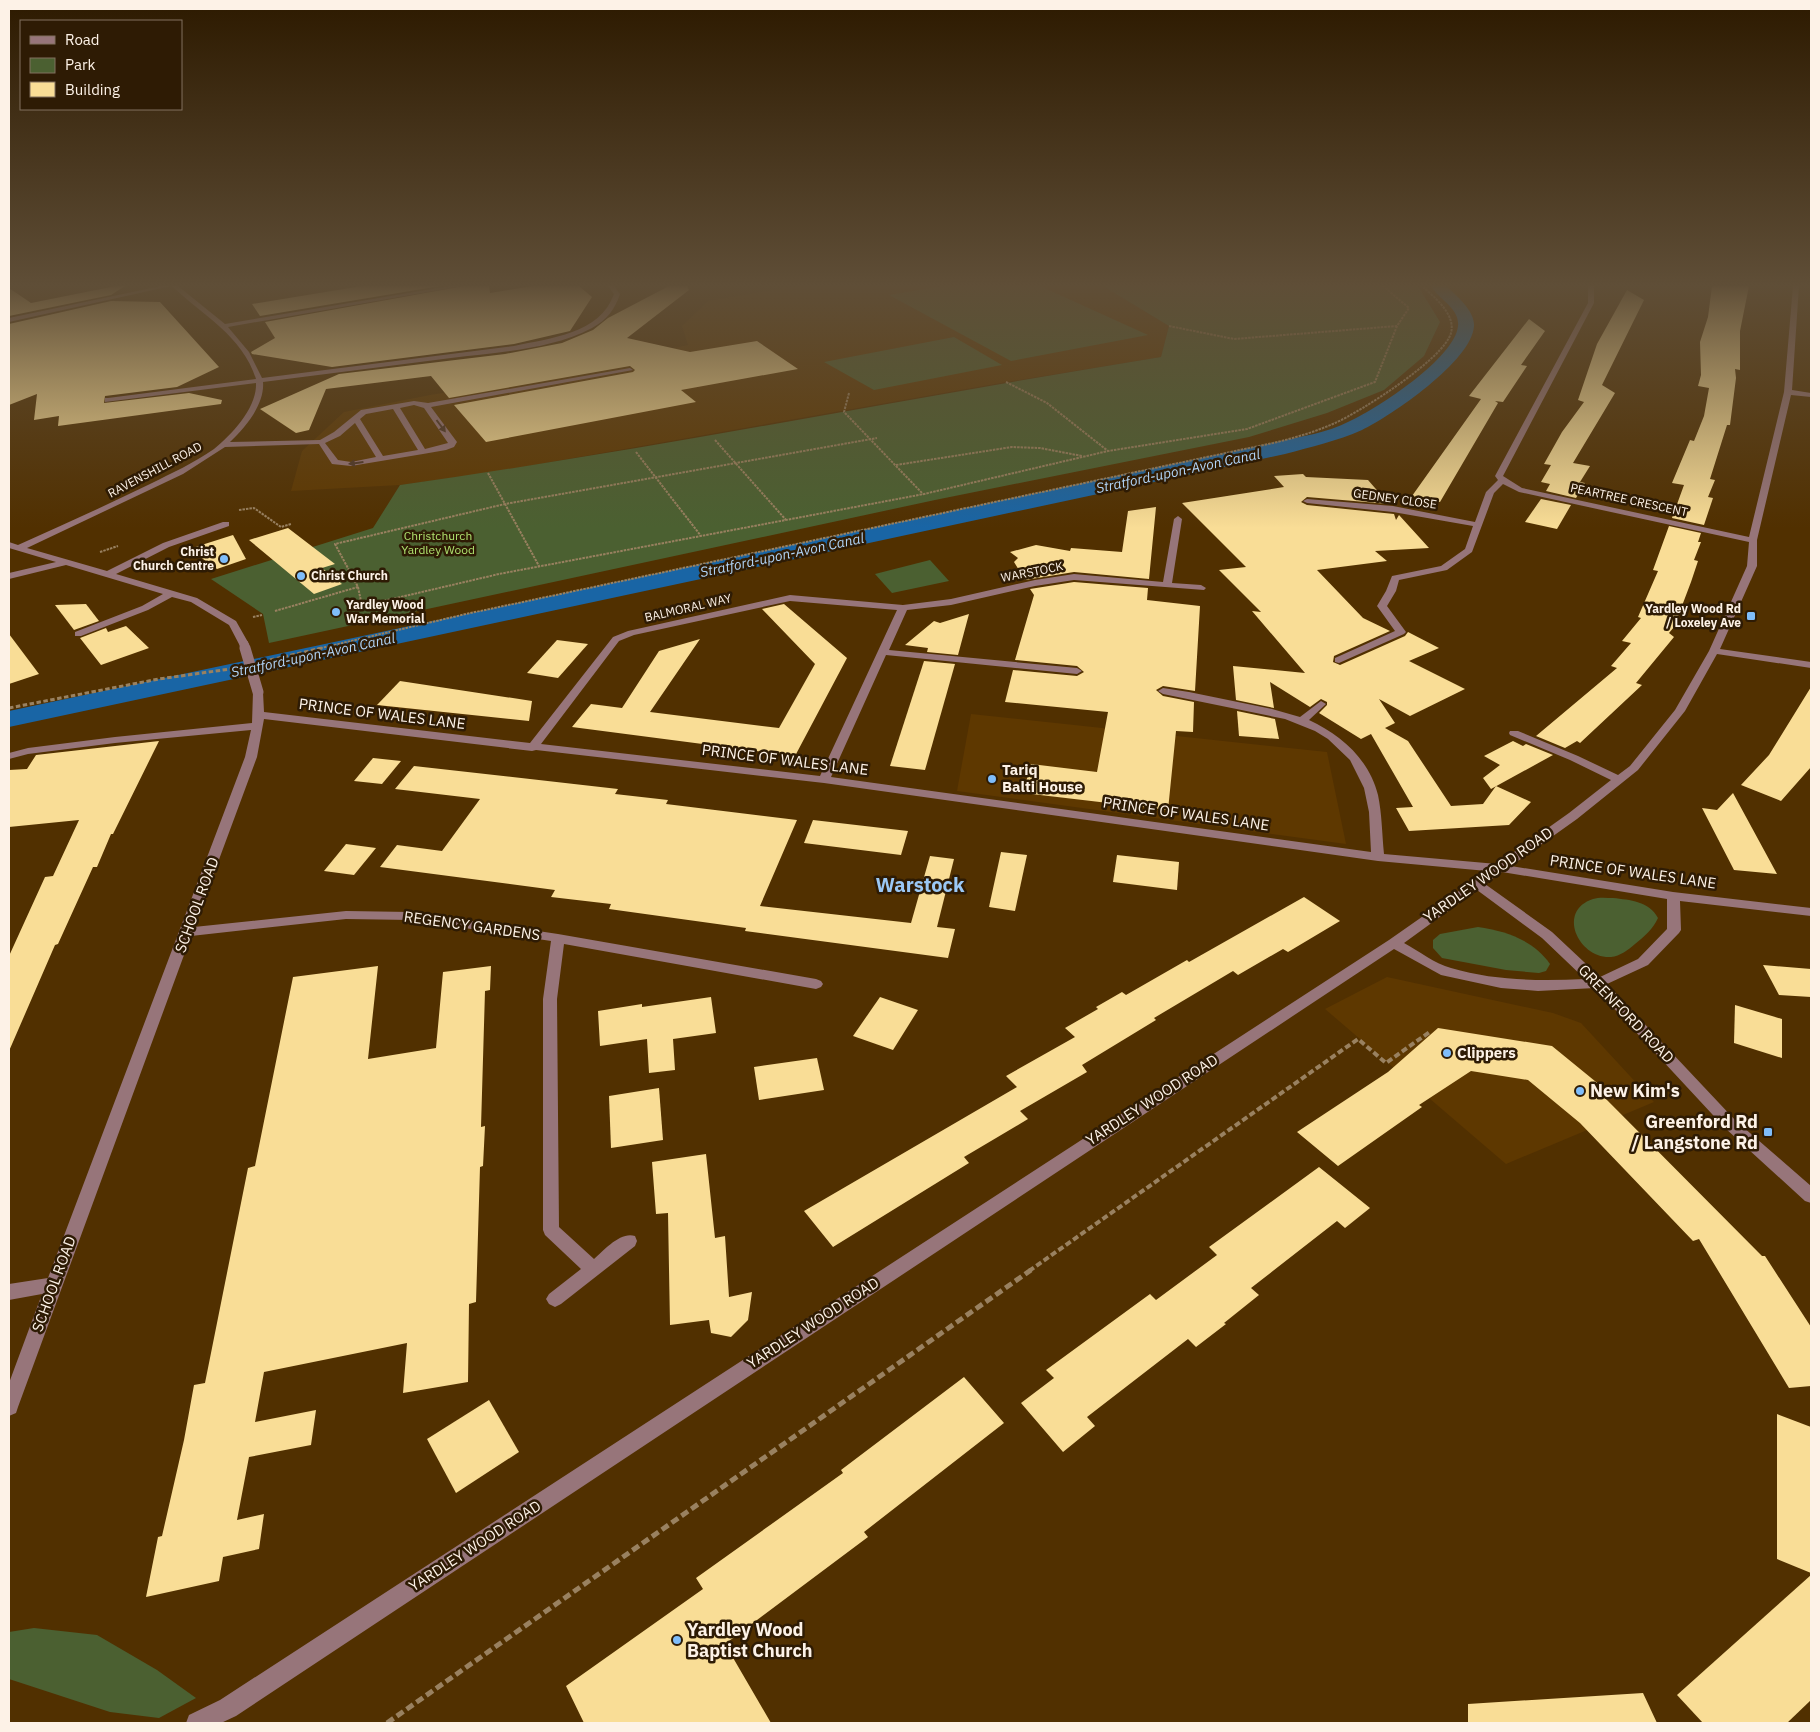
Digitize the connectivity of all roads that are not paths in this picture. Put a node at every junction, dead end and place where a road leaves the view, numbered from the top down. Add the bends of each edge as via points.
1 (253, 367) edge
2 (360, 367) edge
3 (1556, 367) edge
4 (1790, 367) edge
5 (630, 370) dead end
6 (260, 379) junction
7 (1788, 392) junction
8 (1811, 395) edge
9 (108, 400) dead end
10 (394, 406) junction
11 (426, 406) junction
12 (356, 418) junction
13 (321, 442) junction
14 (223, 446) junction
15 (424, 452) junction
16 (381, 459) junction
17 (1502, 480) junction
18 (1307, 501) dead end
19 (1178, 519) dead end
20 (226, 524) dead end
21 (1479, 525) junction
22 (1754, 540) junction
23 (9, 545) edge
24 (19, 548) junction
25 (64, 563) junction
26 (107, 575) junction
27 (9, 576) edge
28 (1167, 584) junction
29 (1201, 588) dead end
30 (172, 593) junction
31 (903, 608) junction
32 (78, 634) dead end
33 (1714, 651) junction
34 (883, 652) junction
35 (1339, 660) dead end
36 (1811, 665) edge
37 (1077, 671) dead end
38 (1163, 691) dead end
39 (1321, 704) dead end
40 (258, 720) junction
41 (1302, 720) junction
42 (1514, 733) dead end
43 (532, 748) junction
44 (9, 756) edge
45 (824, 780) junction
46 (1619, 780) junction
47 (1378, 857) junction
48 (1499, 868) junction
49 (1475, 883) junction
50 (1673, 896) junction
51 (1811, 912) edge
52 (188, 932) junction
53 (558, 938) junction
54 (1394, 943) junction
55 (1598, 983) junction
56 (816, 984) dead end
57 (1811, 1196) edge
58 (629, 1241) dead end
59 (592, 1269) junction
60 (54, 1285) junction
61 (9, 1292) edge
62 (555, 1299) dead end
63 (9, 1407) edge
64 (224, 1716) edge
65 (197, 1723) edge

1 - 6 street
2 - 6 street
3 - 17 street via 1499,476
4 - 7 street, YARDLEY WOOD ROAD
5 - 11 street
6 - 9 street
6 - 14 street, RAVENSHILL ROAD via 255,408
7 - 8 street
7 - 22 street, YARDLEY WOOD ROAD
10 - 11 street via 414,403
10 - 12 street
10 - 15 street
11 -> 15 street via 453,442
12 - 13 street
12 - 16 street
13 - 14 street
16 -> 13 street via 351,464 335,462
14 - 24 street, RAVENSHILL ROAD via 176,474
15 - 16 street
17 - 21 street via 1490,492
17 - 22 street, PEARTREE CRESCENT via 1519,490
18 - 21 street, GEDNEY CLOSE via 1393,509
19 - 28 street
20 - 26 street via 166,544
21 - 35 street via 1469,550 1444,568 1395,578 1382,606 1401,632
22 - 33 street, YARDLEY WOOD ROAD via 1752,566
23 - 24 street, SCHOOL ROAD
24 - 25 street, SCHOOL ROAD
25 - 26 street, SCHOOL ROAD
25 - 27 street
26 - 30 street, SCHOOL ROAD
28 - 29 street, WARSTOCK
28 - 31 street, WARSTOCK via 1074,577 951,602
30 - 32 street via 145,608
30 - 40 street, SCHOOL ROAD, bridge via 212,609 233,623 244,644 258,692
31 - 34 street
31 - 43 street, BALMORAL WAY via 790,598 616,639
33 - 36 street
33 - 46 street, YARDLEY WOOD ROAD via 1680,711 1634,768
34 - 37 street
34 - 45 street
38 - 41 street via 1211,698
39 - 41 street
40 - 43 street, PRINCE OF WALES LANE
40 - 44 street, PRINCE OF WALES LANE
40 - 52 street, SCHOOL ROAD via 251,757
41 - 47 street via 1335,737 1354,757 1371,789
42 - 46 street
43 - 45 street, PRINCE OF WALES LANE
45 - 47 street, PRINCE OF WALES LANE
46 - 48 street, YARDLEY WOOD ROAD
47 - 48 street, PRINCE OF WALES LANE
48 - 49 street, YARDLEY WOOD ROAD
48 - 50 street, PRINCE OF WALES LANE
49 - 54 street, YARDLEY WOOD ROAD
49 - 55 street, GREENFORD ROAD via 1547,935
50 - 51 street, PRINCE OF WALES LANE
50 - 55 street via 1674,930 1643,962
52 - 53 street, REGENCY GARDENS via 365,915 411,916
52 - 60 street, SCHOOL ROAD
53 - 56 street
53 - 59 street, REGENCY GARDENS via 550,999 551,1230
54 - 55 street via 1446,972 1501,983 1538,986
54 - 64 street, YARDLEY WOOD ROAD
55 - 57 street, GREENFORD ROAD via 1730,1124
58 - 59 street
59 - 62 street
60 - 61 street
60 - 63 street, SCHOOL ROAD
64 - 65 street, YARDLEY WOOD ROAD

